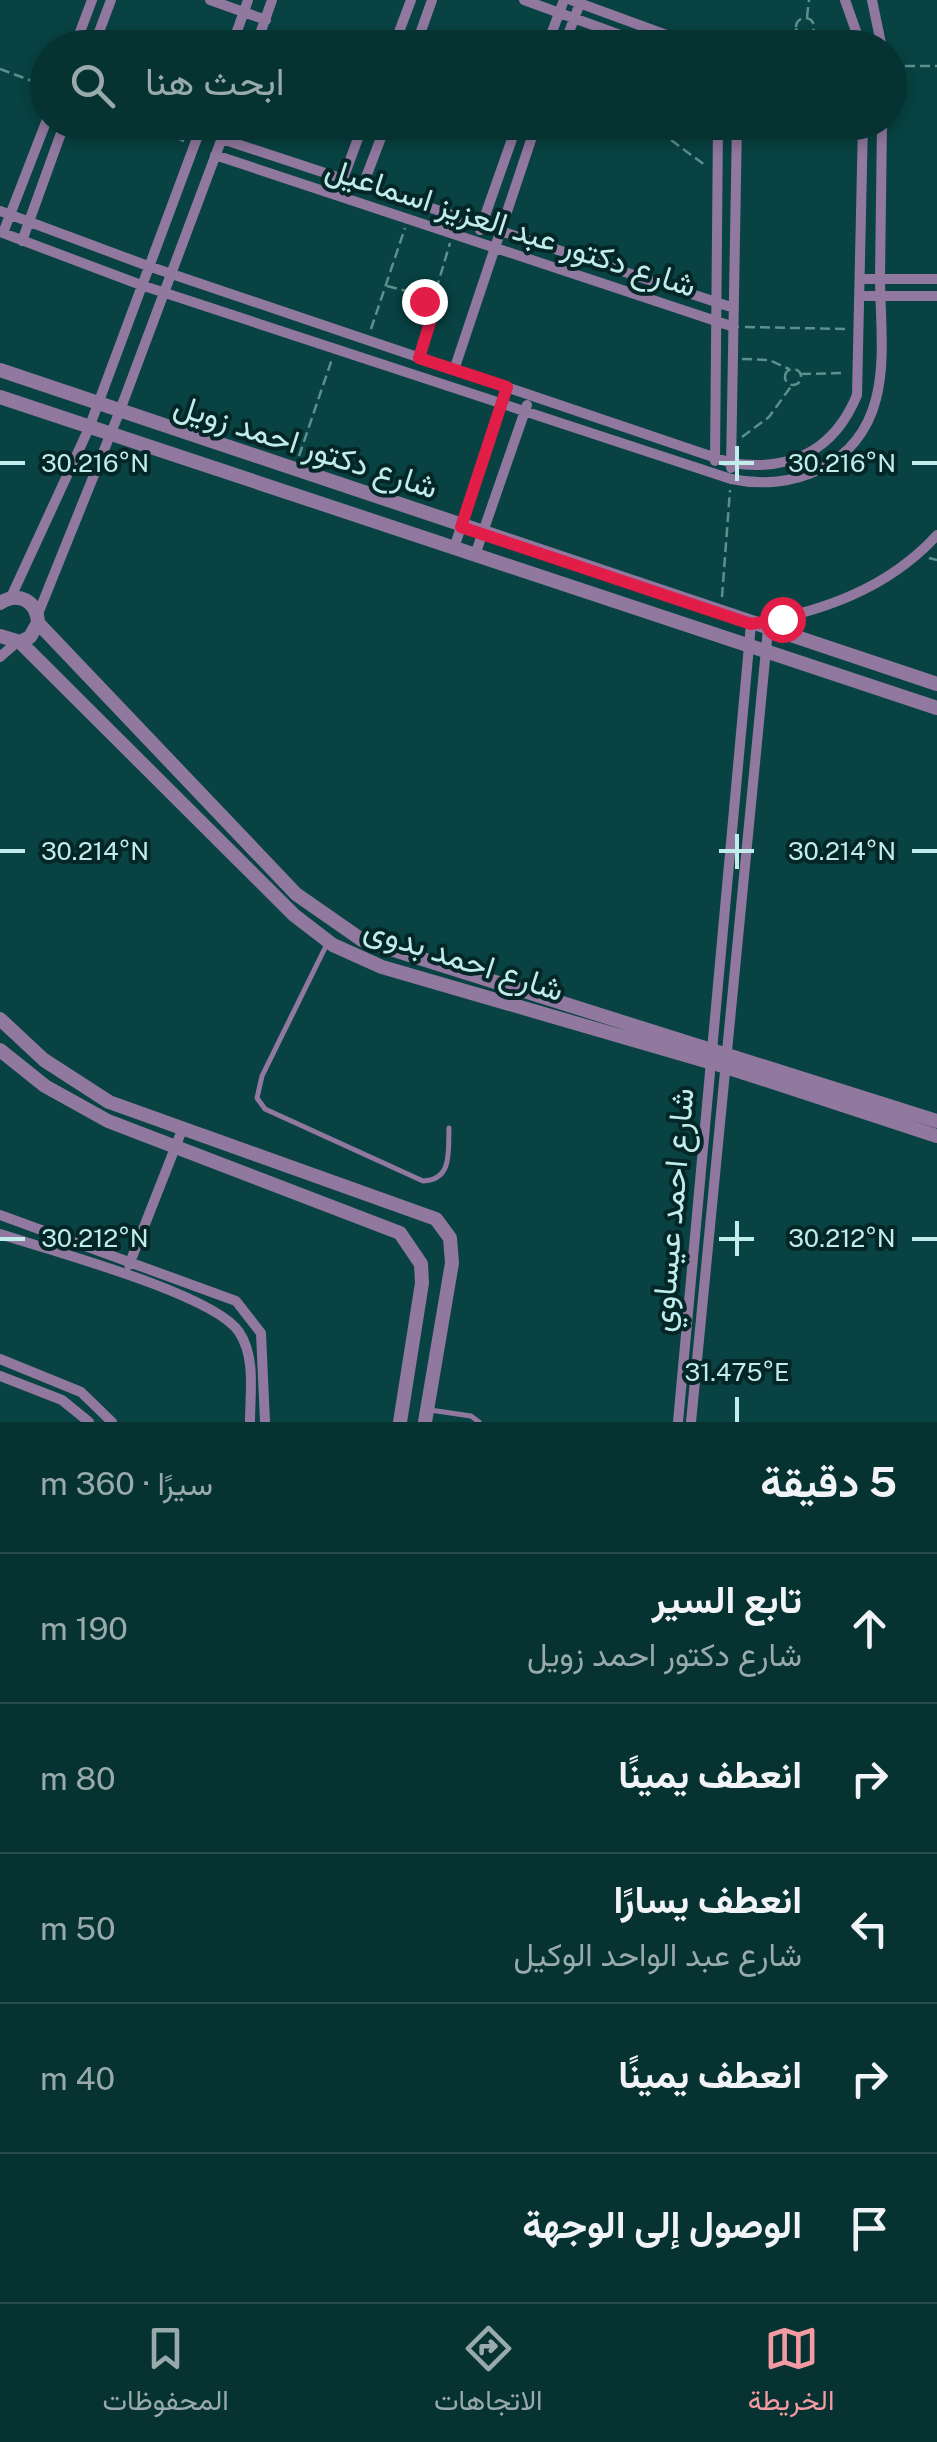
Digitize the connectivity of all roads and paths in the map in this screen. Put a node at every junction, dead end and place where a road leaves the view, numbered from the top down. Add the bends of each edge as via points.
1 (92, 0) edge
2 (110, 0) edge
3 (210, 0) edge
4 (411, 0) edge
5 (432, 0) edge
6 (524, 0) edge
7 (809, 0) edge
8 (846, 0) edge
9 (872, 0) edge
10 (268, 1) edge
11 (572, 1) edge
12 (246, 6) edge
13 (559, 13) junction
14 (574, 18) junction
15 (806, 18) junction
16 (266, 20) junction
17 (81, 30) edge
18 (99, 30) edge
19 (237, 30) edge
20 (262, 30) edge
21 (400, 30) edge
22 (421, 30) edge
23 (553, 30) edge
24 (570, 30) edge
25 (607, 30) edge
26 (652, 30) edge
27 (798, 30) edge
28 (811, 30) edge
29 (856, 30) edge
30 (878, 30) edge
31 (907, 66) edge
32 (937, 66) edge
33 (0, 68) edge
34 (30, 80) edge
35 (38, 140) edge
36 (59, 140) edge
37 (182, 140) edge
38 (196, 140) edge
39 (221, 140) edge
40 (228, 140) edge
41 (357, 140) edge
42 (379, 140) edge
43 (512, 140) edge
44 (530, 140) edge
45 (671, 140) edge
46 (718, 140) edge
47 (737, 140) edge
48 (864, 140) edge
49 (882, 140) edge
50 (194, 145) junction
51 (215, 155) junction
52 (718, 176) junction
53 (343, 178) junction
54 (363, 185) junction
55 (5, 213) edge
56 (408, 220) junction
57 (28, 224) junction
58 (482, 225) junction
59 (498, 230) junction
60 (1, 232) edge
61 (452, 234) junction
62 (477, 241) junction
63 (22, 242) junction
64 (493, 246) junction
65 (148, 266) junction
66 (171, 274) junction
67 (862, 279) junction
68 (880, 279) junction
69 (937, 279) edge
70 (141, 285) junction
71 (386, 286) junction
72 (436, 290) junction
73 (164, 292) junction
74 (424, 295) junction
75 (862, 296) junction
76 (880, 296) junction
77 (937, 296) edge
78 (716, 302) junction
79 (435, 306) junction
80 (734, 308) junction
81 (716, 322) junction
82 (734, 327) junction
83 (862, 329) junction
84 (367, 340) junction
85 (336, 348) junction
86 (419, 358) junction
87 (733, 358) junction
88 (0, 370) edge
89 (454, 370) junction
90 (788, 370) junction
91 (861, 372) junction
92 (801, 374) junction
93 (792, 385) junction
94 (507, 387) junction
95 (530, 395) junction
96 (0, 397) edge
97 (502, 402) junction
98 (97, 405) junction
99 (525, 410) junction
100 (120, 413) junction
101 (89, 428) junction
102 (111, 435) junction
103 (732, 440) junction
104 (715, 458) junction
105 (731, 464) junction
106 (294, 472) junction
107 (715, 473) junction
108 (731, 478) junction
109 (461, 527) junction
110 (482, 534) junction
111 (937, 535) edge
112 (454, 548) junction
113 (475, 555) junction
114 (5, 598) edge
115 (720, 613) junction
116 (38, 619) junction
117 (751, 624) junction
118 (768, 629) junction
119 (0, 636) edge
120 (18, 642) junction
121 (749, 645) junction
122 (766, 651) junction
123 (0, 657) edge
124 (937, 684) edge
125 (937, 708) edge
126 (328, 942) junction
127 (0, 1019) edge
128 (0, 1050) edge
129 (717, 1057) junction
130 (937, 1121) edge
131 (449, 1128) dead end
132 (182, 1130) junction
133 (937, 1136) edge
134 (176, 1147) junction
135 (0, 1215) edge
136 (0, 1234) edge
137 (130, 1260) junction
138 (125, 1275) junction
139 (0, 1359) edge
140 (0, 1376) edge
141 (426, 1416) edge
142 (89, 1422) edge
143 (112, 1422) edge
144 (250, 1422) edge
145 (265, 1422) edge
146 (400, 1422) edge
147 (479, 1422) edge
148 (678, 1422) edge
149 (691, 1422) edge

1 - 17 street
2 - 18 street
3 - 12 street
4 - 21 street
5 - 22 street
6 - 13 street
7 - 15 path
8 - 29 street
9 - 30 street
10 - 16 street
11 - 13 street
11 - 14 street
11 - 26 street
12 - 16 street
12 - 19 street
13 - 14 street
13 - 23 street
14 - 24 street
14 - 25 street
15 - 27 path
15 - 28 path
16 - 20 street
31 - 32 path
33 - 34 path
35 - 55 street
36 - 57 street
37 - 50 path
38 - 50 street
39 - 51 street
40 - 53 street, شارع دكتور عبد العزيز اسماعيل
41 - 53 street
42 - 54 street
43 - 58 street
44 - 59 street
45 - 52 path
46 - 52 street
47 - 80 street
48 - 67 street
49 - 68 street
50 - 65 street
51 - 56 street, شارع دكتور عبد العزيز اسماعيل
51 - 66 street
52 - 78 street
53 - 54 street, شارع دكتور عبد العزيز اسماعيل
54 - 58 street, شارع دكتور عبد العزيز اسماعيل
55 - 57 street
55 - 60 street
56 - 61 street, شارع دكتور عبد العزيز اسماعيل
56 - 71 path
57 - 63 street
57 - 65 street
58 - 59 street, شارع دكتور عبد العزيز اسماعيل
58 - 62 street
59 - 64 street
59 - 78 street, شارع دكتور عبد العزيز اسماعيل
60 - 63 street
61 - 62 street, شارع دكتور عبد العزيز اسماعيل
61 - 72 path
62 - 64 street, شارع دكتور عبد العزيز اسماعيل
63 - 70 street
64 - 81 street, شارع دكتور عبد العزيز اسماعيل
64 - 89 street
65 - 66 street
65 - 70 street
66 - 73 street
66 - 84 street
67 - 68 street
67 - 75 street
68 - 69 street
68 - 76 street
70 - 73 street
70 - 98 street
71 - 74 path
71 - 84 path
72 - 74 path
72 - 79 path via 441,298
73 - 85 street
73 - 100 street
74 - 79 path
75 - 76 street
75 - 83 street
76 - 77 street
76 - 108 street via 876,400 851,446 823,469 790,482
78 - 80 street, شارع دكتور عبد العزيز اسماعيل
78 - 81 street
79 - 86 path
80 - 82 street
81 - 82 street, شارع دكتور عبد العزيز اسماعيل
81 - 104 street
82 - 83 path
82 - 87 street
83 - 91 street
84 - 86 street
85 - 97 street
85 - 106 path
86 - 89 street
87 - 90 path via 768,360
87 - 103 street
88 - 98 street, شارع دكتور احمد زويل
89 - 94 street
90 - 92 path
90 - 93 path via 784,379
91 - 92 path
91 - 105 street via 849,415 820,448 780,466
92 - 93 path
93 - 103 path via 769,418
94 - 95 street
94 - 97 street
95 - 99 street
95 - 104 street
96 - 101 street, شارع دكتور احمد زويل
97 - 99 street
97 - 109 street
98 - 100 street, شارع دكتور احمد زويل
98 - 101 street
99 - 107 street
99 - 110 street
100 - 102 street
100 - 106 street, شارع دكتور احمد زويل
101 - 102 street, شارع دكتور احمد زويل
101 - 114 street
102 - 112 street, شارع دكتور احمد زويل
102 - 116 street
103 - 105 street
104 - 105 street
104 - 107 street
105 - 108 street
106 - 109 street, شارع دكتور احمد زويل
107 - 108 street
108 - 115 path
109 - 110 street, شارع دكتور احمد زويل
109 - 112 street
110 - 113 street
110 - 115 street, شارع دكتور احمد زويل
111 - 117 street via 874,586 814,610
112 - 113 street, شارع دكتور احمد زويل
113 - 121 street, شارع دكتور احمد زويل
114 - 116 street, شارع احمد بدوى via 31,602
115 - 117 street, شارع دكتور احمد زويل
116 - 120 street via 34,634
116 - 129 street, شارع احمد بدوى via 296,894 338,926 386,951
117 - 118 street, شارع دكتور احمد زويل
117 - 121 street
118 - 122 street
118 - 124 street, شارع دكتور احمد زويل
119 - 120 street
120 - 123 street
120 - 126 street, شارع احمد بدوى
121 - 122 street, شارع دكتور احمد زويل
121 - 129 street
122 - 125 street, شارع دكتور احمد زويل
122 - 129 street
126 - 129 street, شارع احمد بدوى via 382,967
126 - 131 lane via 257,1088 264,1109 423,1181 448,1166
127 - 132 street via 75,1083
128 - 134 street via 76,1105
129 - 130 street, شارع احمد بدوى
129 - 133 street, شارع احمد بدوى
129 - 148 street, شارع احمد عيساوي
129 - 149 street, شارع احمد عيساوي
132 - 134 street
132 - 141 street via 445,1227 452,1263
134 - 137 street
134 - 146 street via 382,1225 413,1246 422,1283
135 - 137 street
136 - 138 street
137 - 138 street
137 - 145 street via 248,1310 264,1345
138 - 144 street via 230,1321 247,1350
139 - 143 street via 80,1392
140 - 142 street via 62,1400
141 - 147 lane via 471,1416

